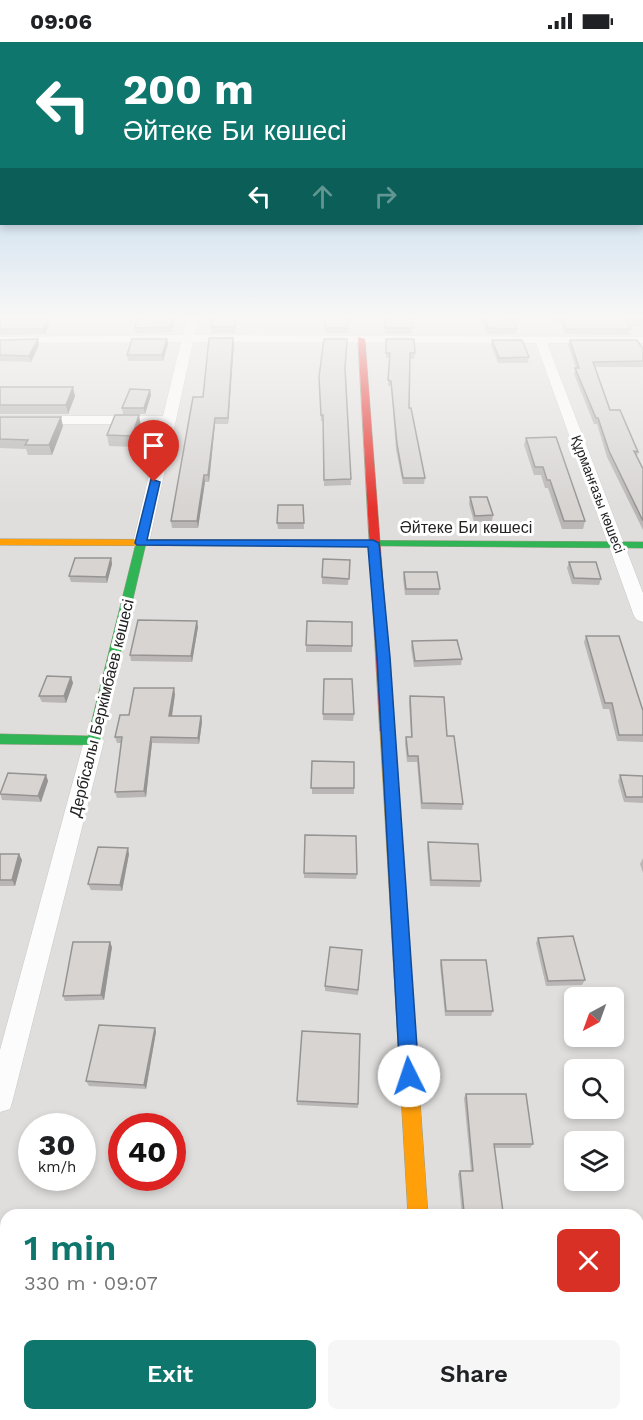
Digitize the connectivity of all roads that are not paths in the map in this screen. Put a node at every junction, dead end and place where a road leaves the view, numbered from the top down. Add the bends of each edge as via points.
1 (178, 379) edge
2 (364, 379) edge
3 (555, 379) edge
4 (0, 420) edge
5 (169, 420) junction
6 (0, 542) edge
7 (141, 543) junction
8 (373, 543) junction
9 (617, 544) junction
10 (643, 545) edge
11 (643, 616) edge
12 (0, 739) edge
13 (94, 741) junction
14 (0, 1099) edge
15 (418, 1209) edge

1 - 5 street, Дербісалы Беркімбаев көшесі
2 - 8 street
3 - 9 street, Құрманғазы көшесі
4 - 5 street
5 - 7 street, Дербісалы Беркімбаев көшесі
6 - 7 street, Әйтеке Би көшесі
7 - 8 street, Әйтеке Би көшесі
7 - 13 street, Дербісалы Беркімбаев көшесі
8 - 9 street, Әйтеке Би көшесі
8 - 15 street
9 - 10 street, Әйтеке Би көшесі
9 - 11 street, Құрманғазы көшесі
12 - 13 street
13 - 14 street, Дербісалы Беркімбаев көшесі

